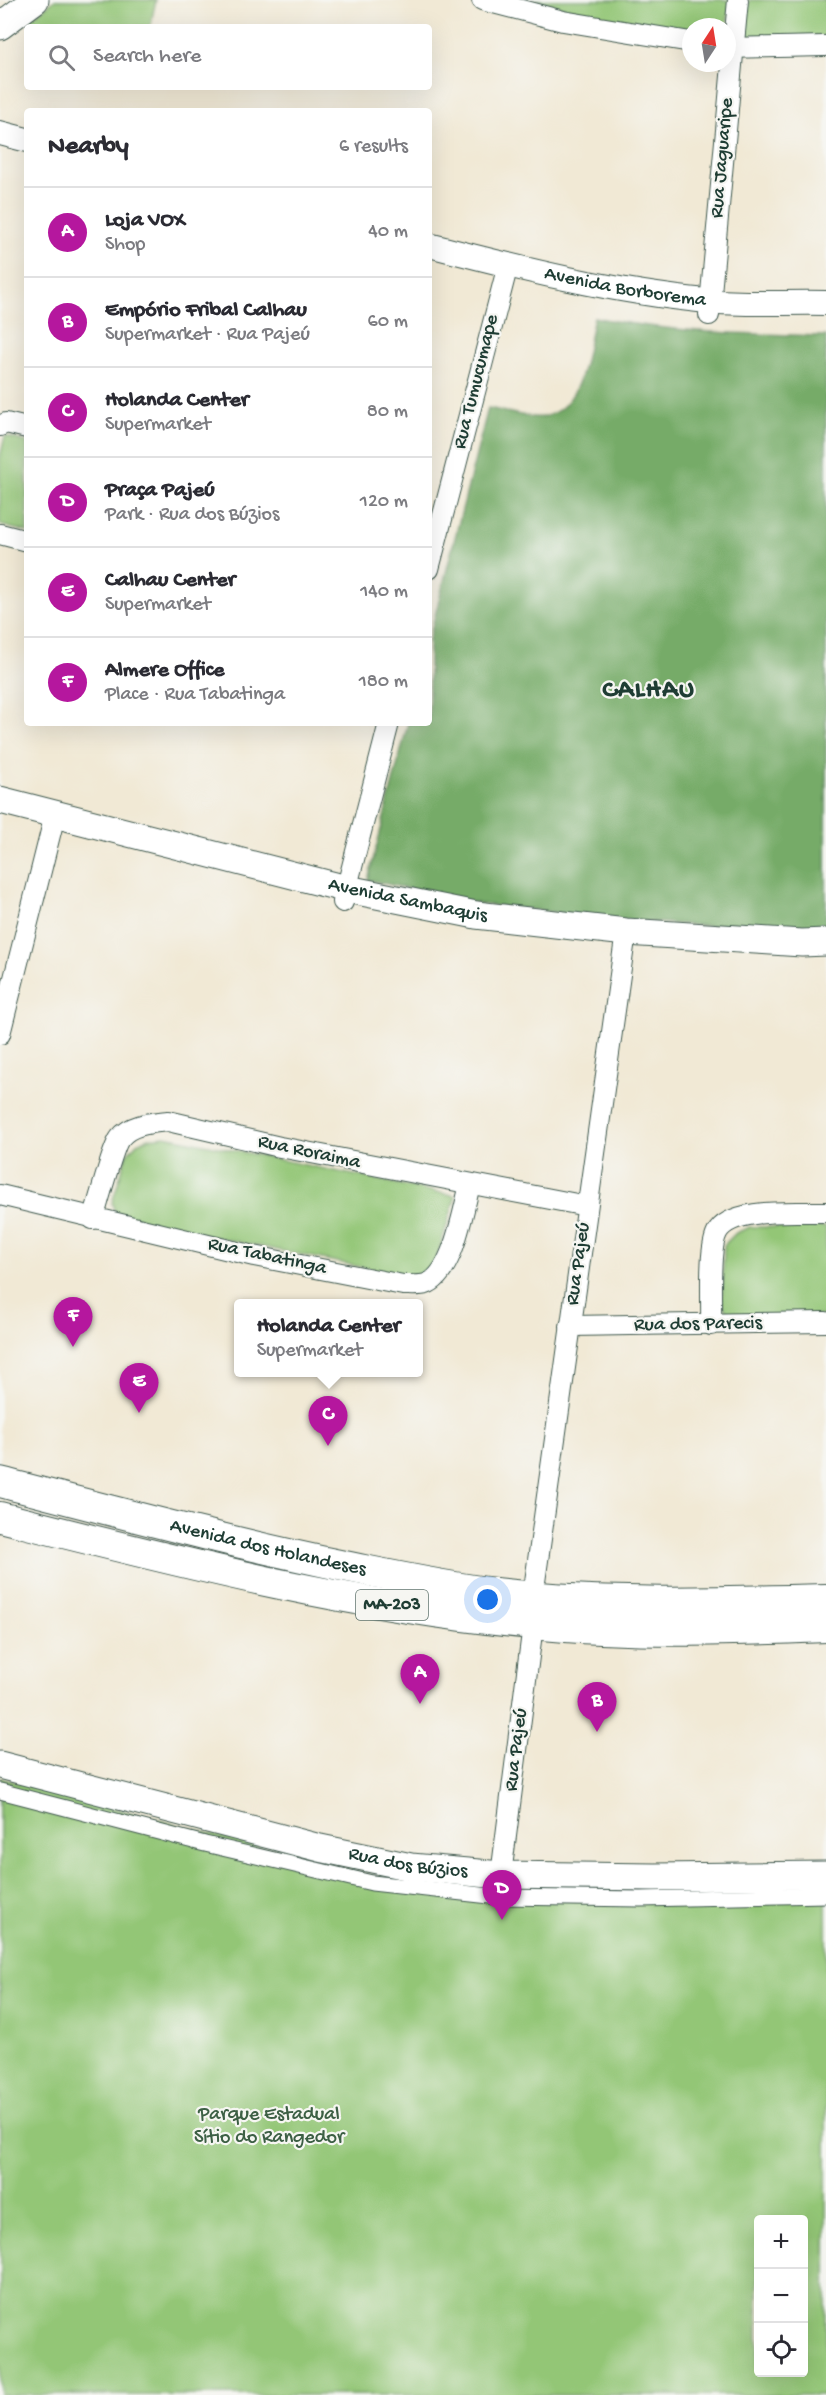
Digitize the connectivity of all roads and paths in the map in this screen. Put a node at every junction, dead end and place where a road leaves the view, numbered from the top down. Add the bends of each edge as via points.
1 (35, 0) edge
2 (482, 0) edge
3 (738, 0) edge
4 (735, 18) edge
5 (0, 26) edge
6 (682, 41) edge
7 (826, 46) edge
8 (736, 48) edge
9 (728, 72) edge
10 (0, 133) edge
11 (24, 139) edge
12 (0, 150) edge
13 (24, 156) edge
14 (432, 246) edge
15 (432, 260) edge
16 (506, 272) junction
17 (826, 303) edge
18 (709, 309) junction
19 (826, 316) edge
20 (0, 426) edge
21 (24, 427) edge
22 (434, 533) edge
23 (0, 534) edge
24 (24, 540) edge
25 (388, 726) edge
26 (0, 800) edge
27 (0, 815) edge
28 (54, 822) junction
29 (345, 896) junction
30 (624, 938) junction
31 (826, 942) edge
32 (826, 957) edge
33 (0, 1034) edge
34 (470, 1185) junction
35 (0, 1195) edge
36 (587, 1206) junction
37 (826, 1212) edge
38 (93, 1219) junction
39 (826, 1322) edge
40 (711, 1325) junction
41 (570, 1326) junction
42 (0, 1482) edge
43 (0, 1517) edge
44 (826, 1599) edge
45 (533, 1610) junction
46 (826, 1627) edge
47 (0, 1764) edge
48 (0, 1791) edge
49 (501, 1875) junction
50 (826, 1875) edge
51 (826, 1895) edge

1 - 5 main road
2 - 6 street via 563,21
3 - 4 street, Rua Jaguaripe
7 - 8 street
9 - 18 street, Rua Jaguaripe
10 - 11 street
12 - 13 street
14 - 16 street, Avenida Borborema
15 - 16 street, Avenida Borborema
16 - 18 street, Avenida Borborema via 633,306
16 - 22 street, Rua Tumucumape
17 - 18 street, Avenida Borborema
18 - 19 street, Avenida Borborema
20 - 21 street via 6,423
23 - 24 street
25 - 29 street
26 - 28 main road, Avenida Sambaquis
27 - 28 main road, Avenida Sambaquis
28 - 29 main road, Avenida Sambaquis
28 - 33 street
29 - 30 main road, Avenida Sambaquis via 469,926
30 - 31 main road, Avenida Sambaquis
30 - 32 main road, Avenida Sambaquis
30 - 36 street, Rua Pajeú
34 - 36 street, Rua Roraima
34 - 38 street, Rua Roraima via 168,1121 132,1128 119,1139
34 - 38 street, Rua Tabatinga via 450,1257 444,1269 426,1284 403,1285 254,1256
35 - 38 street, Rua Tabatinga
36 - 41 street, Rua Pajeú
37 - 40 street via 741,1215 725,1222 716,1233 713,1252
39 - 40 street, Rua dos Parecis
40 - 41 street, Rua dos Parecis
41 - 45 street, Rua Pajeú
42 - 45 main road, Avenida dos Holandeses / MA-203 via 271,1551 495,1593
43 - 45 main road, Avenida dos Holandeses / MA-203 via 369,1602
44 - 45 main road, Avenida dos Holandeses / MA-203
45 - 46 main road, Avenida dos Holandeses / MA-203 via 611,1630
45 - 49 street, Rua Pajeú
47 - 49 main road, Rua dos Búzios via 368,1859
48 - 51 street via 372,1883 499,1897
49 - 50 main road, Rua dos Búzios via 654,1878

